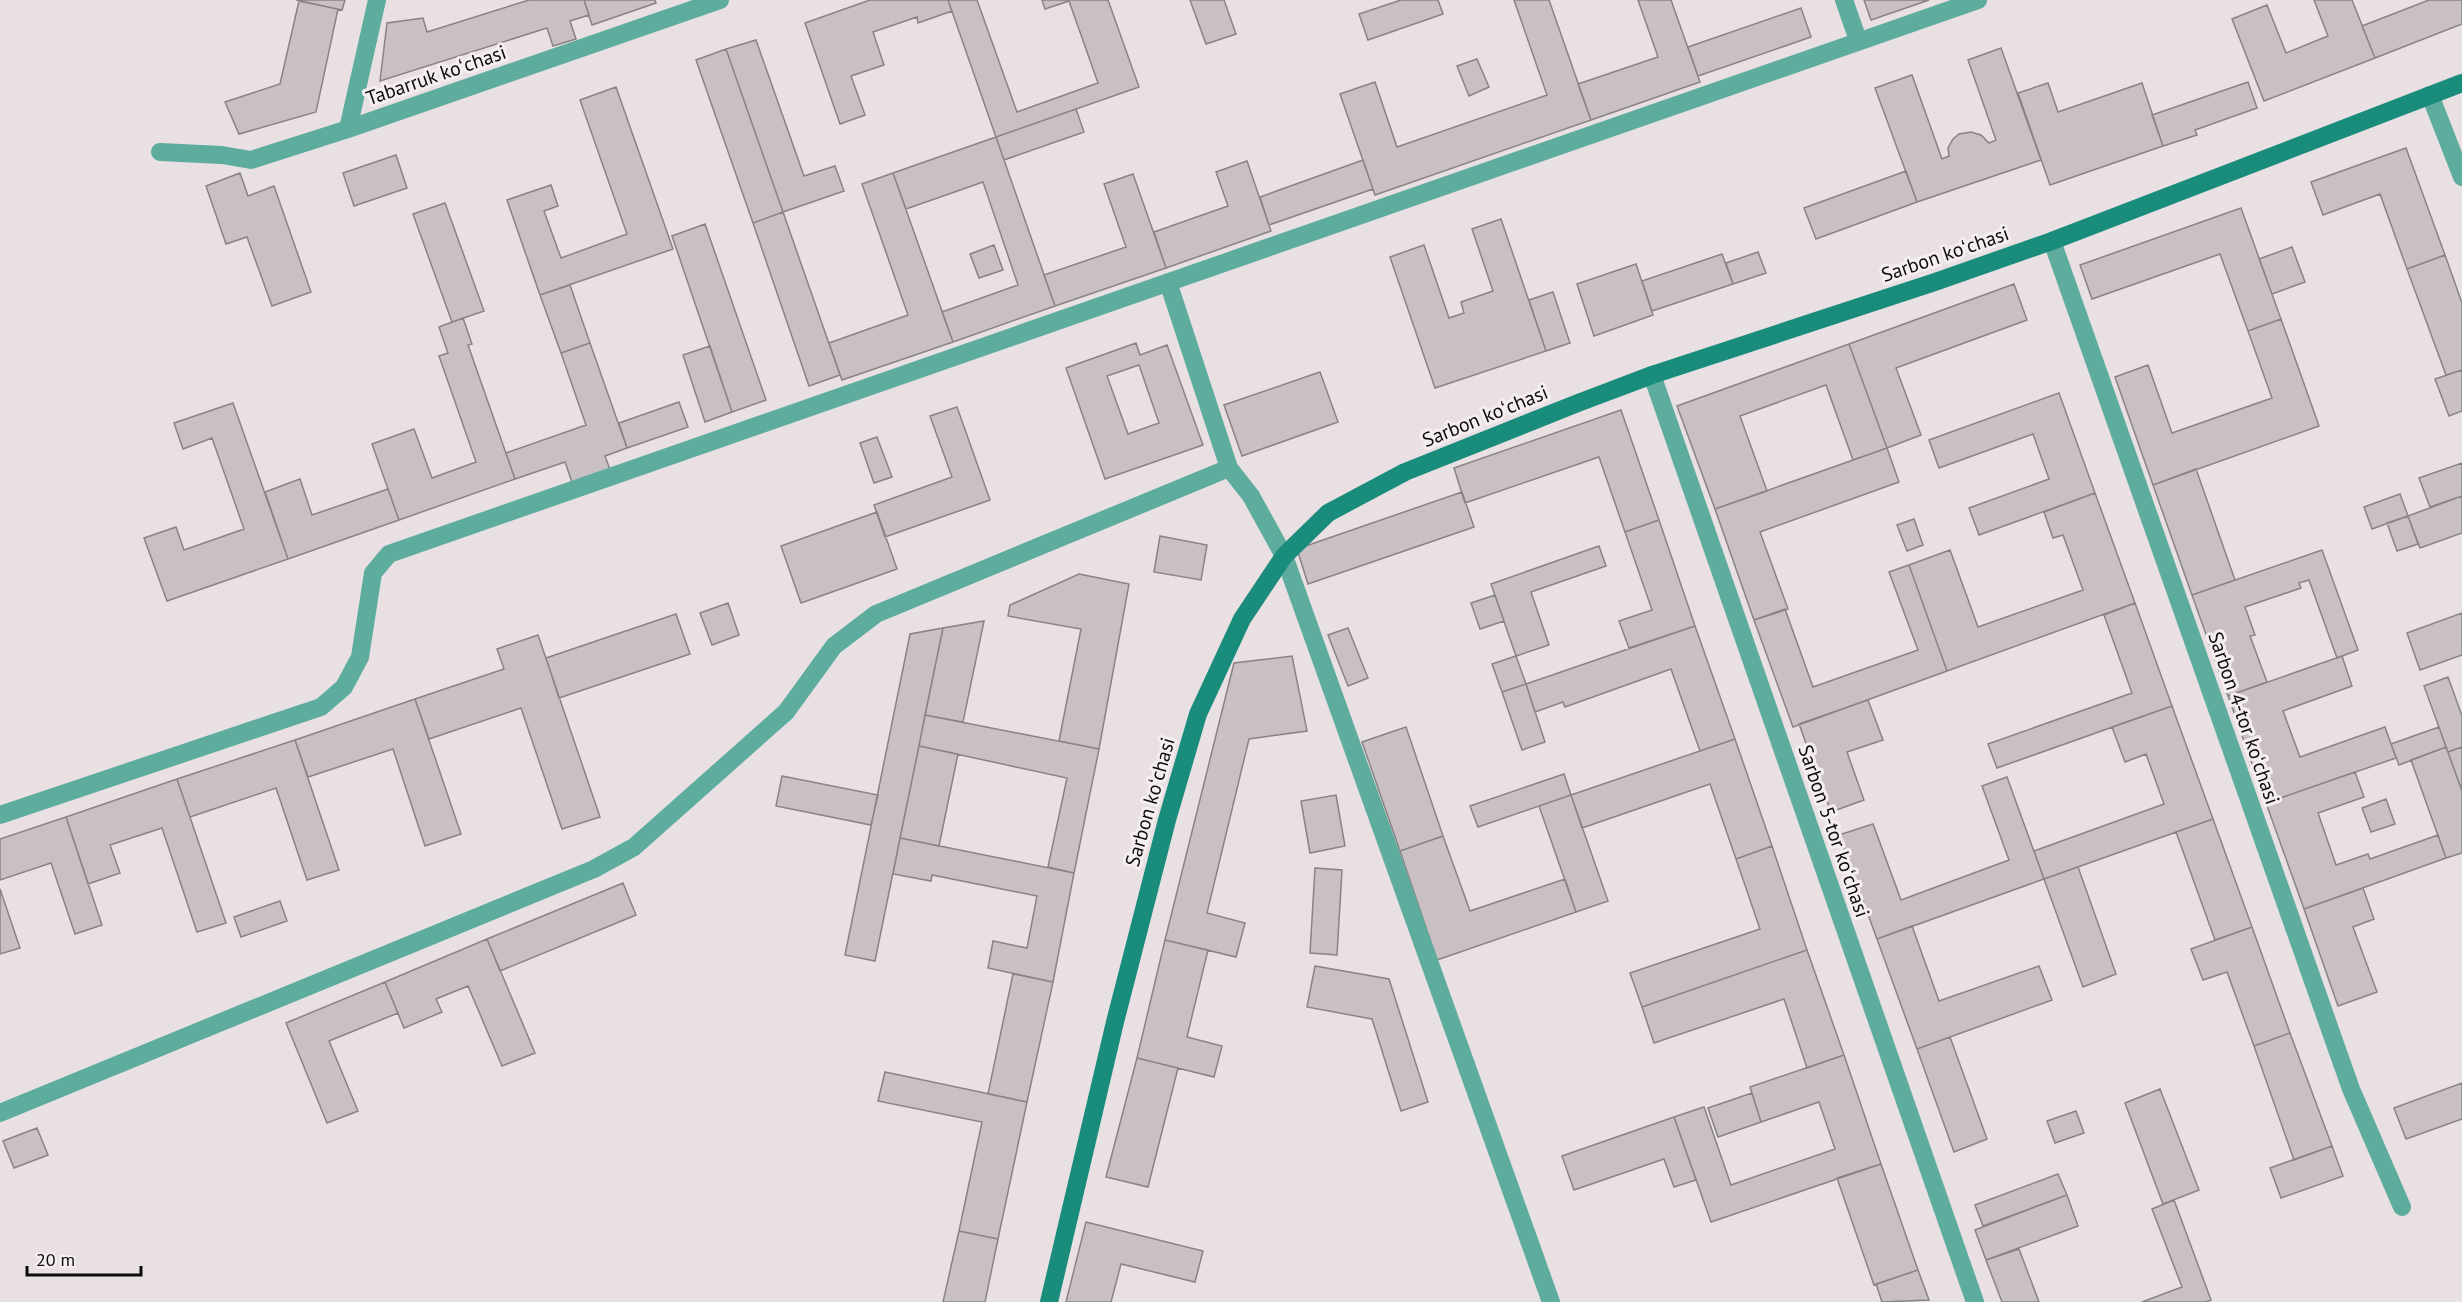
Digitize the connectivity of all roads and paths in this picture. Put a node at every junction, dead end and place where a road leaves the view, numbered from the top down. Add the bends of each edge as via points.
1 (377, 0) edge
2 (720, 0) edge
3 (1844, 0) edge
4 (1978, 0) edge
5 (1858, 40) junction
6 (2462, 83) edge
7 (2430, 95) junction
8 (348, 129) junction
9 (160, 152) dead end
10 (2462, 177) edge
11 (2052, 241) junction
12 (1168, 282) junction
13 (1652, 375) junction
14 (1229, 468) junction
15 (1284, 556) junction
16 (0, 815) edge
17 (0, 1113) edge
18 (2402, 1207) dead end
19 (1050, 1302) edge
20 (1551, 1302) edge
21 (1975, 1302) edge

1 - 8 street
2 - 8 street, Tabarruk koʻchasi
3 - 5 street
4 - 5 street
5 - 12 street
6 - 7 street, Sarbon koʻchasi
7 - 10 street
7 - 11 street, Sarbon koʻchasi
8 - 9 street, Tabarruk koʻchasi via 251,159
11 - 13 street, Sarbon koʻchasi
11 - 18 street, Sarbon 4-tor koʻchasi via 2351,1089
12 - 14 street
12 - 16 street via 389,555 373,573 360,657 344,687 321,706
13 - 15 street, Sarbon koʻchasi via 1405,472 1328,513
13 - 21 street, Sarbon 5-tor koʻchasi
14 - 15 street via 1251,496
14 - 17 street via 876,614 834,646 786,712 634,847 594,869
15 - 19 street, Sarbon koʻchasi via 1242,619 1198,714 1115,1022
15 - 20 street

